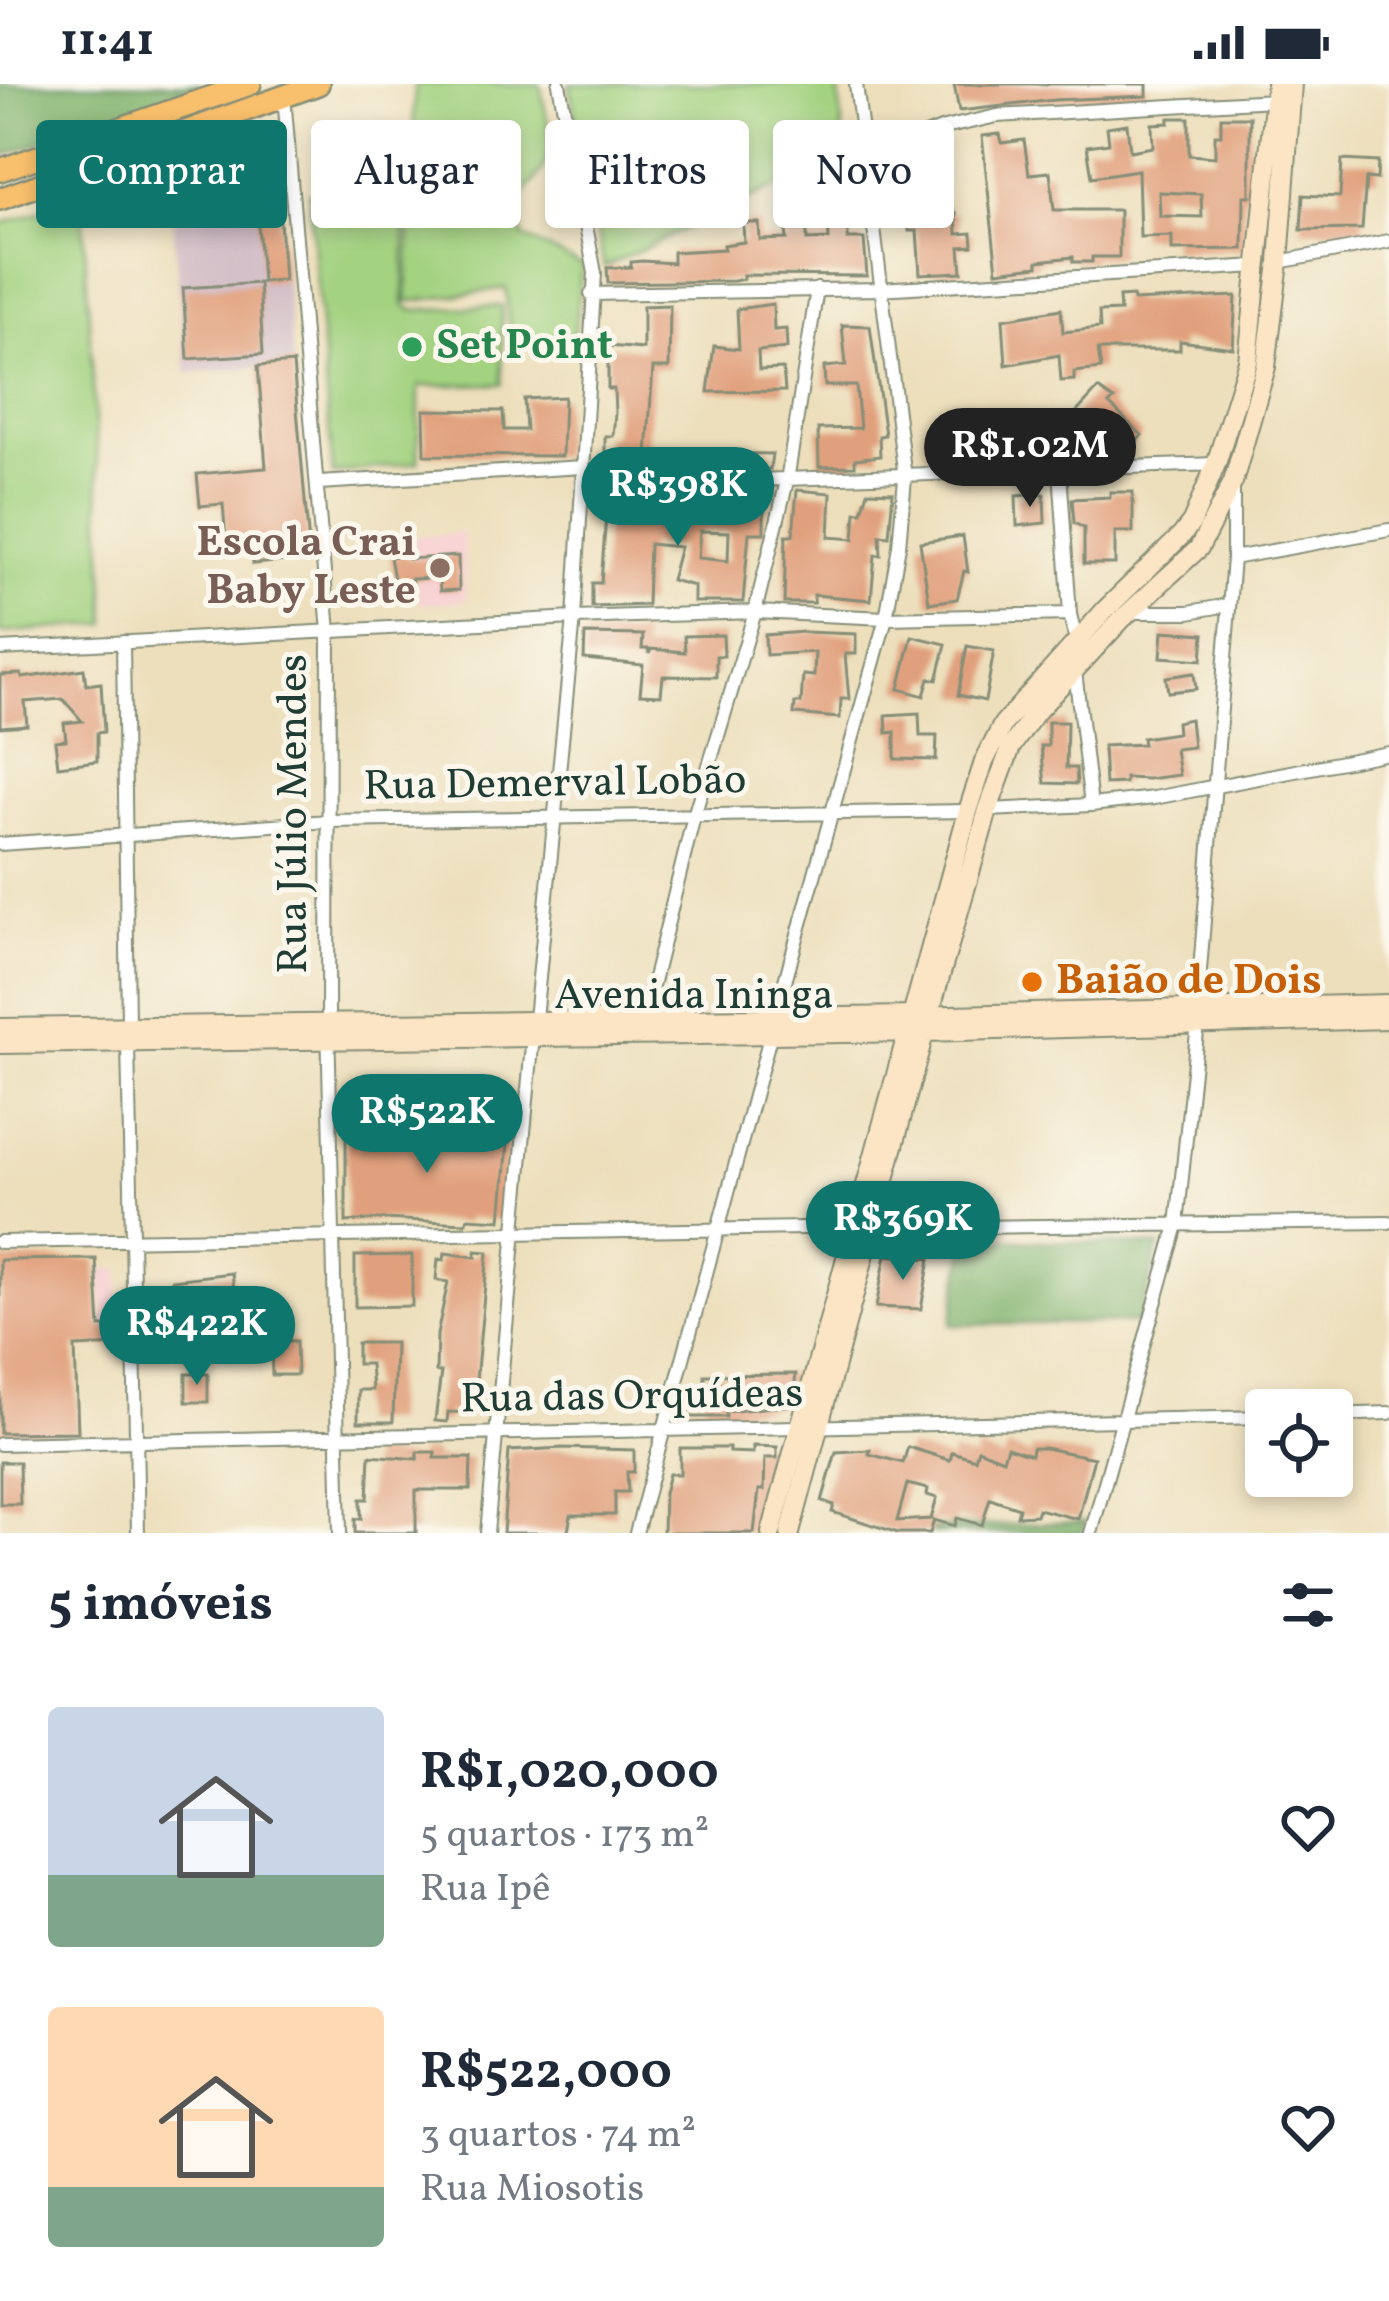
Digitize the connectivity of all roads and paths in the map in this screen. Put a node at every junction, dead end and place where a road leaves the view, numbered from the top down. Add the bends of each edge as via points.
1 (250, 84) edge
2 (318, 84) edge
3 (559, 84) edge
4 (856, 84) edge
5 (1292, 84) edge
6 (1275, 92) edge
7 (284, 96) junction
8 (861, 120) edge
9 (954, 126) edge
10 (0, 170) edge
11 (0, 199) edge
12 (873, 228) edge
13 (1389, 241) edge
14 (1279, 262) junction
15 (1258, 266) junction
16 (817, 289) junction
17 (879, 290) junction
18 (591, 294) junction
19 (1216, 464) junction
20 (583, 466) junction
21 (1060, 471) junction
22 (905, 478) junction
23 (787, 481) junction
24 (1233, 482) junction
25 (319, 483) junction
26 (582, 486) junction
27 (1389, 530) edge
28 (1233, 558) junction
29 (1228, 605) junction
30 (755, 612) junction
31 (1131, 612) junction
32 (1070, 614) junction
33 (574, 618) junction
34 (886, 618) junction
35 (329, 632) junction
36 (1076, 641) junction
37 (123, 642) junction
38 (0, 650) edge
39 (1075, 671) junction
40 (1389, 753) edge
41 (1216, 788) junction
42 (1091, 806) junction
43 (978, 811) junction
44 (556, 815) junction
45 (830, 815) junction
46 (694, 816) junction
47 (329, 821) junction
48 (126, 834) junction
49 (0, 844) edge
50 (1389, 1004) edge
51 (1197, 1016) junction
52 (1389, 1019) edge
53 (919, 1024) junction
54 (773, 1025) junction
55 (534, 1027) junction
56 (642, 1027) junction
57 (0, 1028) edge
58 (328, 1030) junction
59 (128, 1033) junction
60 (0, 1044) edge
61 (1389, 1222) edge
62 (1177, 1225) junction
63 (866, 1228) junction
64 (720, 1229) junction
65 (515, 1234) junction
66 (333, 1239) junction
67 (132, 1240) junction
68 (0, 1242) edge
69 (1389, 1413) edge
70 (1353, 1414) edge
71 (1245, 1418) edge
72 (1123, 1422) junction
73 (810, 1427) junction
74 (663, 1430) junction
75 (495, 1434) junction
76 (338, 1437) junction
77 (136, 1443) junction
78 (0, 1444) edge
79 (137, 1533) edge
80 (340, 1533) edge
81 (487, 1533) edge
82 (636, 1533) edge
83 (770, 1533) edge
84 (790, 1533) edge
85 (1091, 1533) edge

1 - 10 main road
2 - 7 main road
3 - 18 street via 592,251
4 - 8 street
5 - 14 main road
6 - 9 street
6 - 15 main road
7 - 11 main road
7 - 25 street, Rua Júlio Mendes
12 - 17 street
13 - 14 street
14 - 24 main road via 1266,367
15 - 17 street
15 - 19 main road via 1248,362
16 - 17 street
16 - 18 street
16 - 23 street
17 - 22 street
18 - 20 street
19 - 21 street
19 - 36 main road via 1181,536
20 - 25 street
20 - 26 street
21 - 22 street
21 - 32 street
22 - 23 street
22 - 34 street
23 - 26 street
23 - 30 street
24 - 28 street
24 - 31 main road via 1199,548
25 - 35 street, Rua Júlio Mendes
26 - 33 street
27 - 28 street
28 - 29 street
29 - 31 street
29 - 41 street
30 - 33 street
30 - 34 street
30 - 46 street
31 - 39 main road
32 - 34 street
32 - 36 street
33 - 35 street
33 - 44 street
34 - 45 street
35 - 37 street
35 - 47 street, Rua Júlio Mendes
36 - 43 main road via 1003,724 984,762
37 - 38 street
37 - 48 street
39 - 42 street
39 - 43 main road via 1035,712
40 - 41 street, Rua Demerval Lobão
41 - 42 street, Rua Demerval Lobão
41 - 51 street
42 - 43 street, Rua Demerval Lobão
43 - 45 street, Rua Demerval Lobão
43 - 53 main road
44 - 46 street, Rua Demerval Lobão
44 - 47 street, Rua Demerval Lobão
44 - 55 street
45 - 46 street, Rua Demerval Lobão
45 - 54 street
46 - 56 street
47 - 48 street, Rua Demerval Lobão
47 - 58 street, Rua Júlio Mendes
48 - 49 street, Rua Demerval Lobão
48 - 59 street
50 - 51 main road, Avenida Ininga
51 - 52 main road, Avenida Ininga
51 - 53 main road, Avenida Ininga
51 - 62 street
53 - 54 main road, Avenida Ininga
53 - 63 main road
54 - 56 main road, Avenida Ininga
54 - 64 street
55 - 56 main road, Avenida Ininga
55 - 58 main road, Avenida Ininga
55 - 65 street
57 - 59 main road, Avenida Ininga
58 - 59 main road, Avenida Ininga
58 - 66 street, Rua Júlio Mendes
59 - 60 main road, Avenida Ininga
59 - 67 street
61 - 62 street
62 - 63 street
62 - 72 street
63 - 64 street
63 - 73 main road
64 - 65 street
64 - 74 street
65 - 66 street
65 - 75 street
66 - 67 street
66 - 76 street, Rua Júlio Mendes
67 - 68 street
67 - 77 street
69 - 70 street
71 - 72 street, Rua das Orquídeas
72 - 73 street, Rua das Orquídeas
72 - 85 street
73 - 74 street, Rua das Orquídeas
73 - 83 main road
73 - 84 main road
74 - 75 street, Rua das Orquídeas
74 - 82 street
75 - 76 street, Rua das Orquídeas
75 - 81 street
76 - 77 street, Rua das Orquídeas
76 - 80 street, Rua Júlio Mendes
77 - 78 street, Rua das Orquídeas
77 - 79 street

